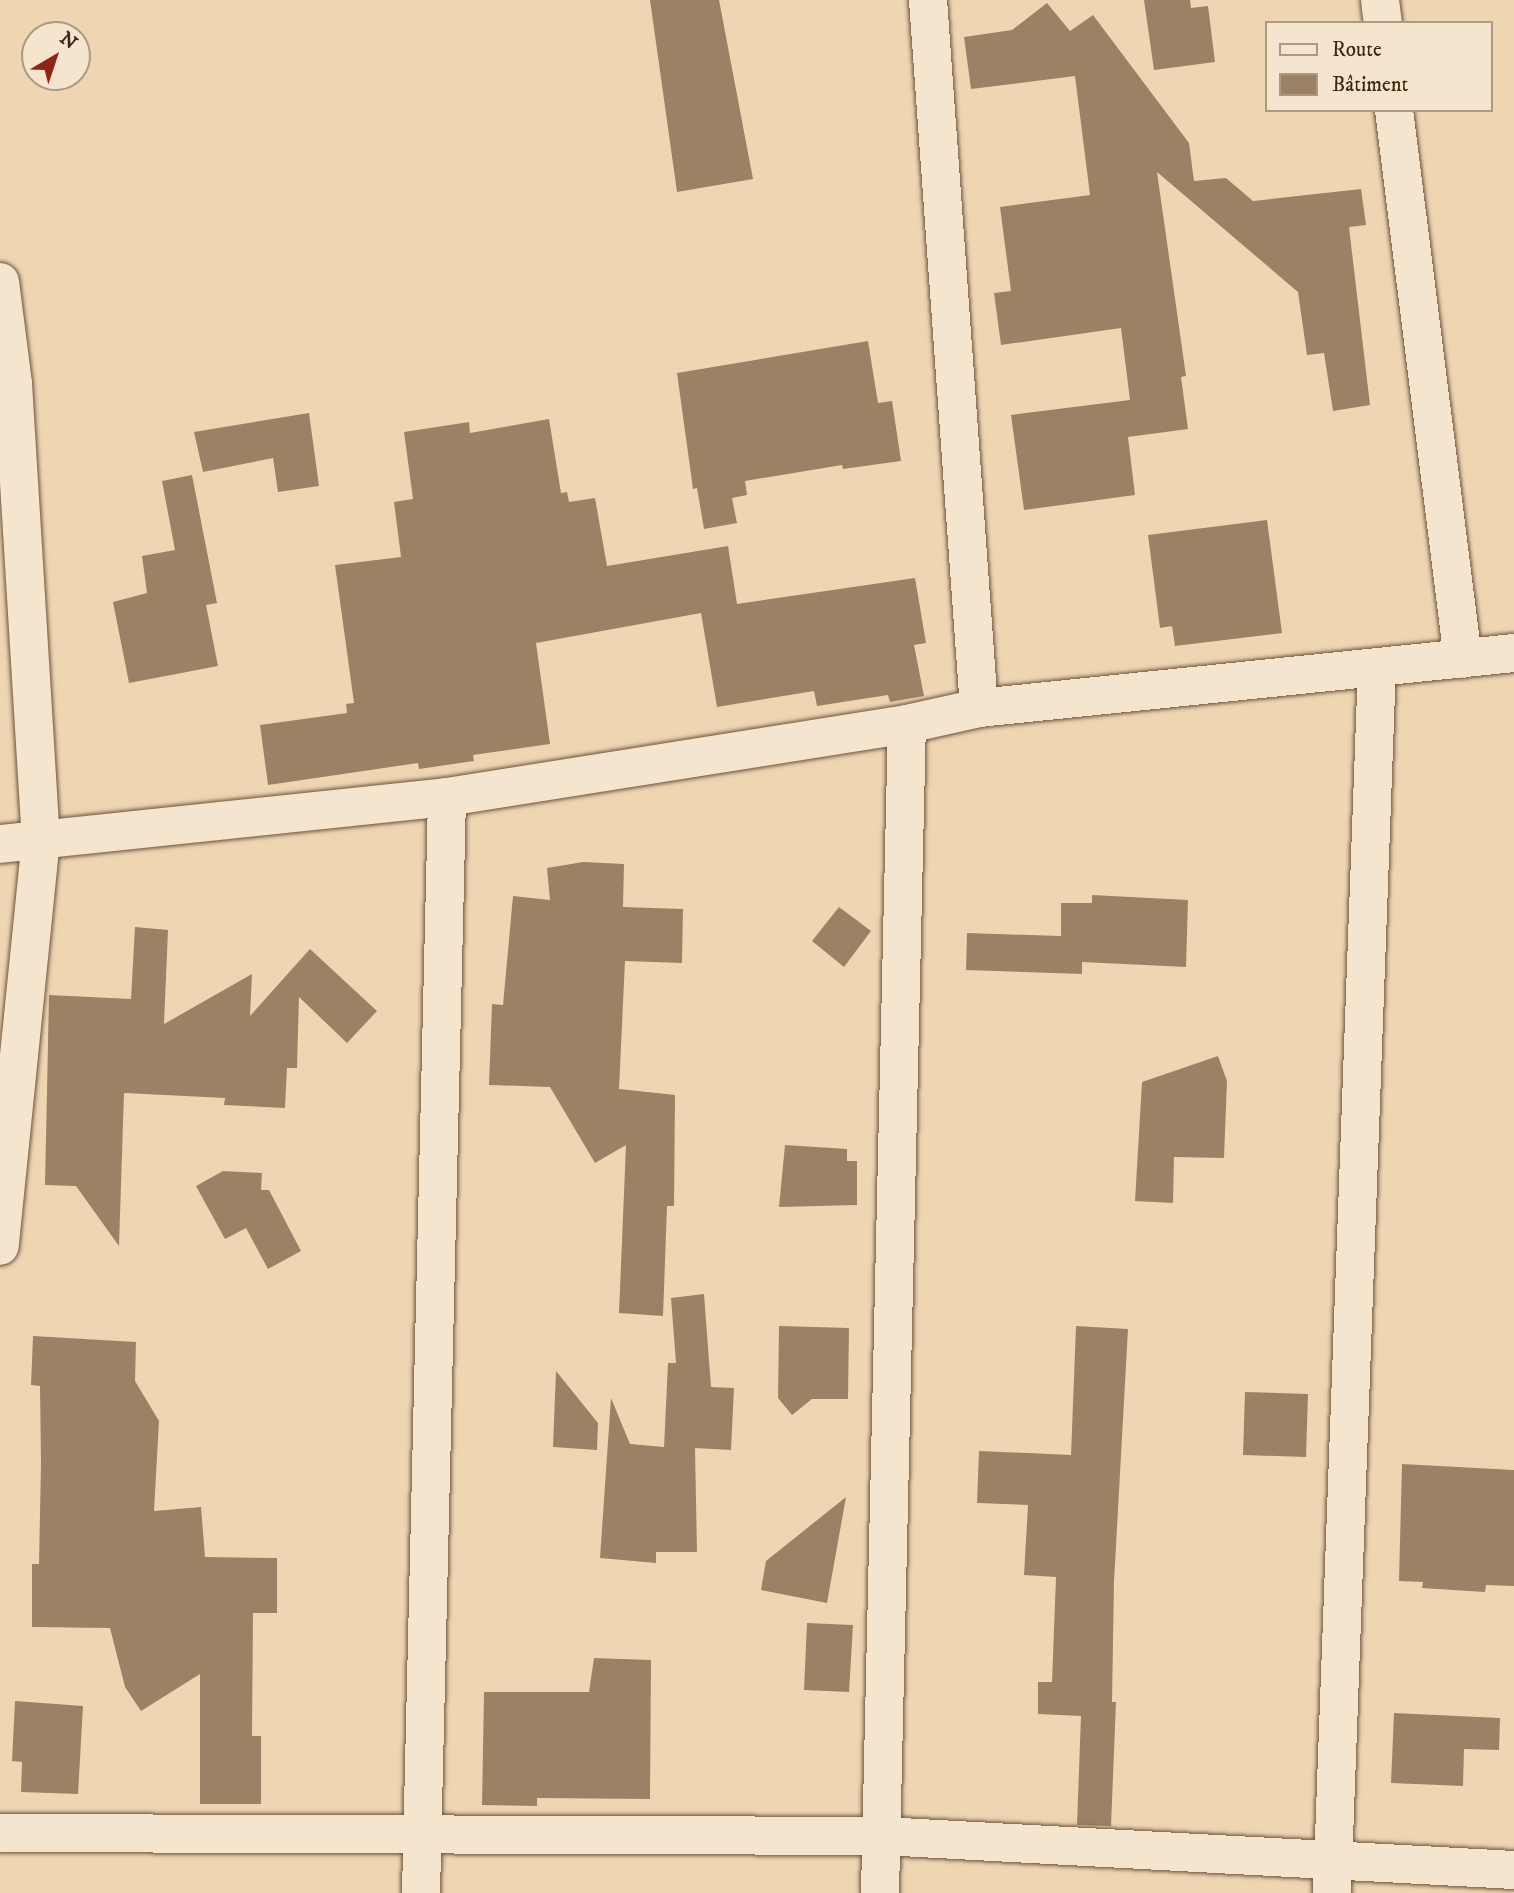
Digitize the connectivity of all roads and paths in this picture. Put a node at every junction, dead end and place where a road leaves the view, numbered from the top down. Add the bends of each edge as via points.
1 (928, 0) edge
2 (1380, 0) edge
3 (1383, 21) edge
4 (1394, 112) edge
5 (0, 282) edge
6 (7, 384) edge
7 (1514, 653) edge
8 (1463, 659) junction
9 (1377, 668) junction
10 (979, 708) junction
11 (907, 724) junction
12 (447, 797) junction
13 (41, 839) junction
14 (0, 844) edge
15 (0, 1246) edge
16 (425, 1832) junction
17 (0, 1833) edge
18 (882, 1836) junction
19 (1514, 1870) edge
20 (1333, 1876) edge
21 (421, 1893) edge
22 (880, 1893) edge

1 - 10 street
2 - 3 street
4 - 8 street
5 - 6 street
6 - 13 street
7 - 8 street
8 - 9 street
9 - 10 street
9 - 20 street
10 - 11 street
11 - 12 street
11 - 18 street
12 - 13 street
12 - 16 street
13 - 14 street
13 - 15 street
16 - 17 street
16 - 18 street
16 - 21 street
18 - 20 street
18 - 22 street
19 - 20 street

